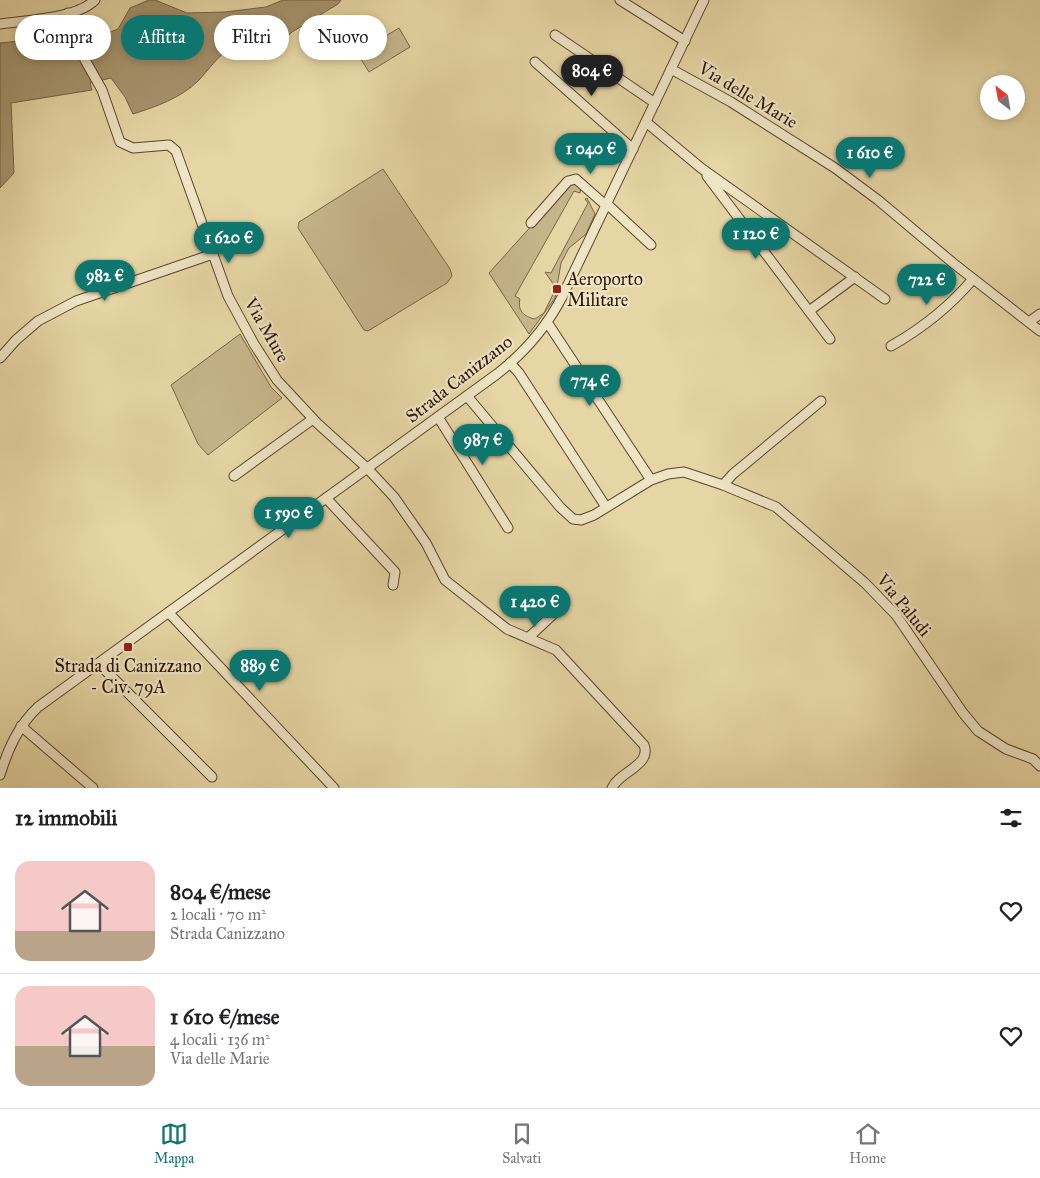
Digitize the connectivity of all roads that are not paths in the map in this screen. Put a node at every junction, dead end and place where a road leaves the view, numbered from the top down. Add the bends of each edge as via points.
1 (94, 0) edge
2 (620, 0) edge
3 (704, 0) edge
4 (68, 13) junction
5 (0, 24) edge
6 (555, 35) dead end
7 (685, 41) junction
8 (536, 62) dead end
9 (671, 69) junction
10 (655, 103) junction
11 (646, 122) junction
12 (633, 149) junction
13 (701, 168) junction
14 (607, 204) junction
15 (531, 224) dead end
16 (651, 245) dead end
17 (213, 254) junction
18 (855, 277) junction
19 (973, 279) junction
20 (885, 299) dead end
21 (809, 311) junction
22 (1040, 314) edge
23 (547, 322) junction
24 (1029, 322) junction
25 (1040, 331) edge
26 (830, 339) dead end
27 (891, 346) dead end
28 (0, 358) edge
29 (510, 363) junction
30 (466, 396) junction
31 (821, 401) dead end
32 (438, 417) junction
33 (313, 419) junction
34 (367, 468) junction
35 (234, 476) dead end
36 (651, 480) junction
37 (723, 485) junction
38 (326, 498) junction
39 (606, 507) junction
40 (508, 528) dead end
41 (394, 585) dead end
42 (561, 607) dead end
43 (169, 613) junction
44 (528, 638) junction
45 (99, 664) junction
46 (21, 726) junction
47 (1040, 766) edge
48 (0, 775) edge
49 (212, 777) dead end
50 (94, 788) edge
51 (334, 788) edge
52 (612, 788) edge

1 - 4 street
2 - 7 street
3 - 7 street, Strada Canizzano
4 - 5 street
4 - 17 street, Via Mure via 122,144 133,148 165,144 174,148
6 - 10 street
7 - 9 street, Strada Canizzano
8 - 12 street
9 - 10 street, Strada Canizzano
9 - 19 street, Via delle Marie via 731,102 835,168
10 - 11 street, Strada Canizzano
11 - 12 street, Strada Canizzano
11 - 13 street
12 - 14 street, Strada Canizzano
13 - 18 street
13 - 21 street
14 - 15 street via 573,178
14 - 16 street
14 - 23 street, Strada Canizzano
17 - 28 street via 76,301 38,321
17 - 33 street, Via Mure via 228,296 262,357 277,380
18 - 20 street
18 - 21 street
19 - 24 street, Via delle Marie
19 - 27 street via 960,294 906,338
21 - 26 street
22 - 24 street
23 - 29 street, Strada Canizzano
23 - 36 street
24 - 25 street, Via delle Marie
29 - 30 street, Strada Canizzano
29 - 39 street
30 - 32 street, Strada Canizzano
30 - 39 street, Via Paludi via 569,516 581,520
31 - 37 street
32 - 34 street, Strada Canizzano
32 - 40 street
33 - 34 street, Via Mure
33 - 35 street
34 - 38 street, Strada Canizzano
34 - 44 street, Via Mure via 394,498 426,543 446,580 507,629
36 - 37 street, Via Paludi via 684,472
36 - 39 street, Via Paludi
37 - 47 street, Via Paludi via 776,508 858,577 896,615 978,731
38 - 41 street via 395,572
38 - 43 street, Strada Canizzano
42 - 44 street
43 - 45 street, Strada Canizzano
43 - 51 street
44 - 52 street, Via Mure via 550,646 560,654 644,745 643,761 615,781
45 - 46 street, Strada Canizzano via 38,707
45 - 49 street
46 - 48 street, Strada Canizzano
46 - 50 street

